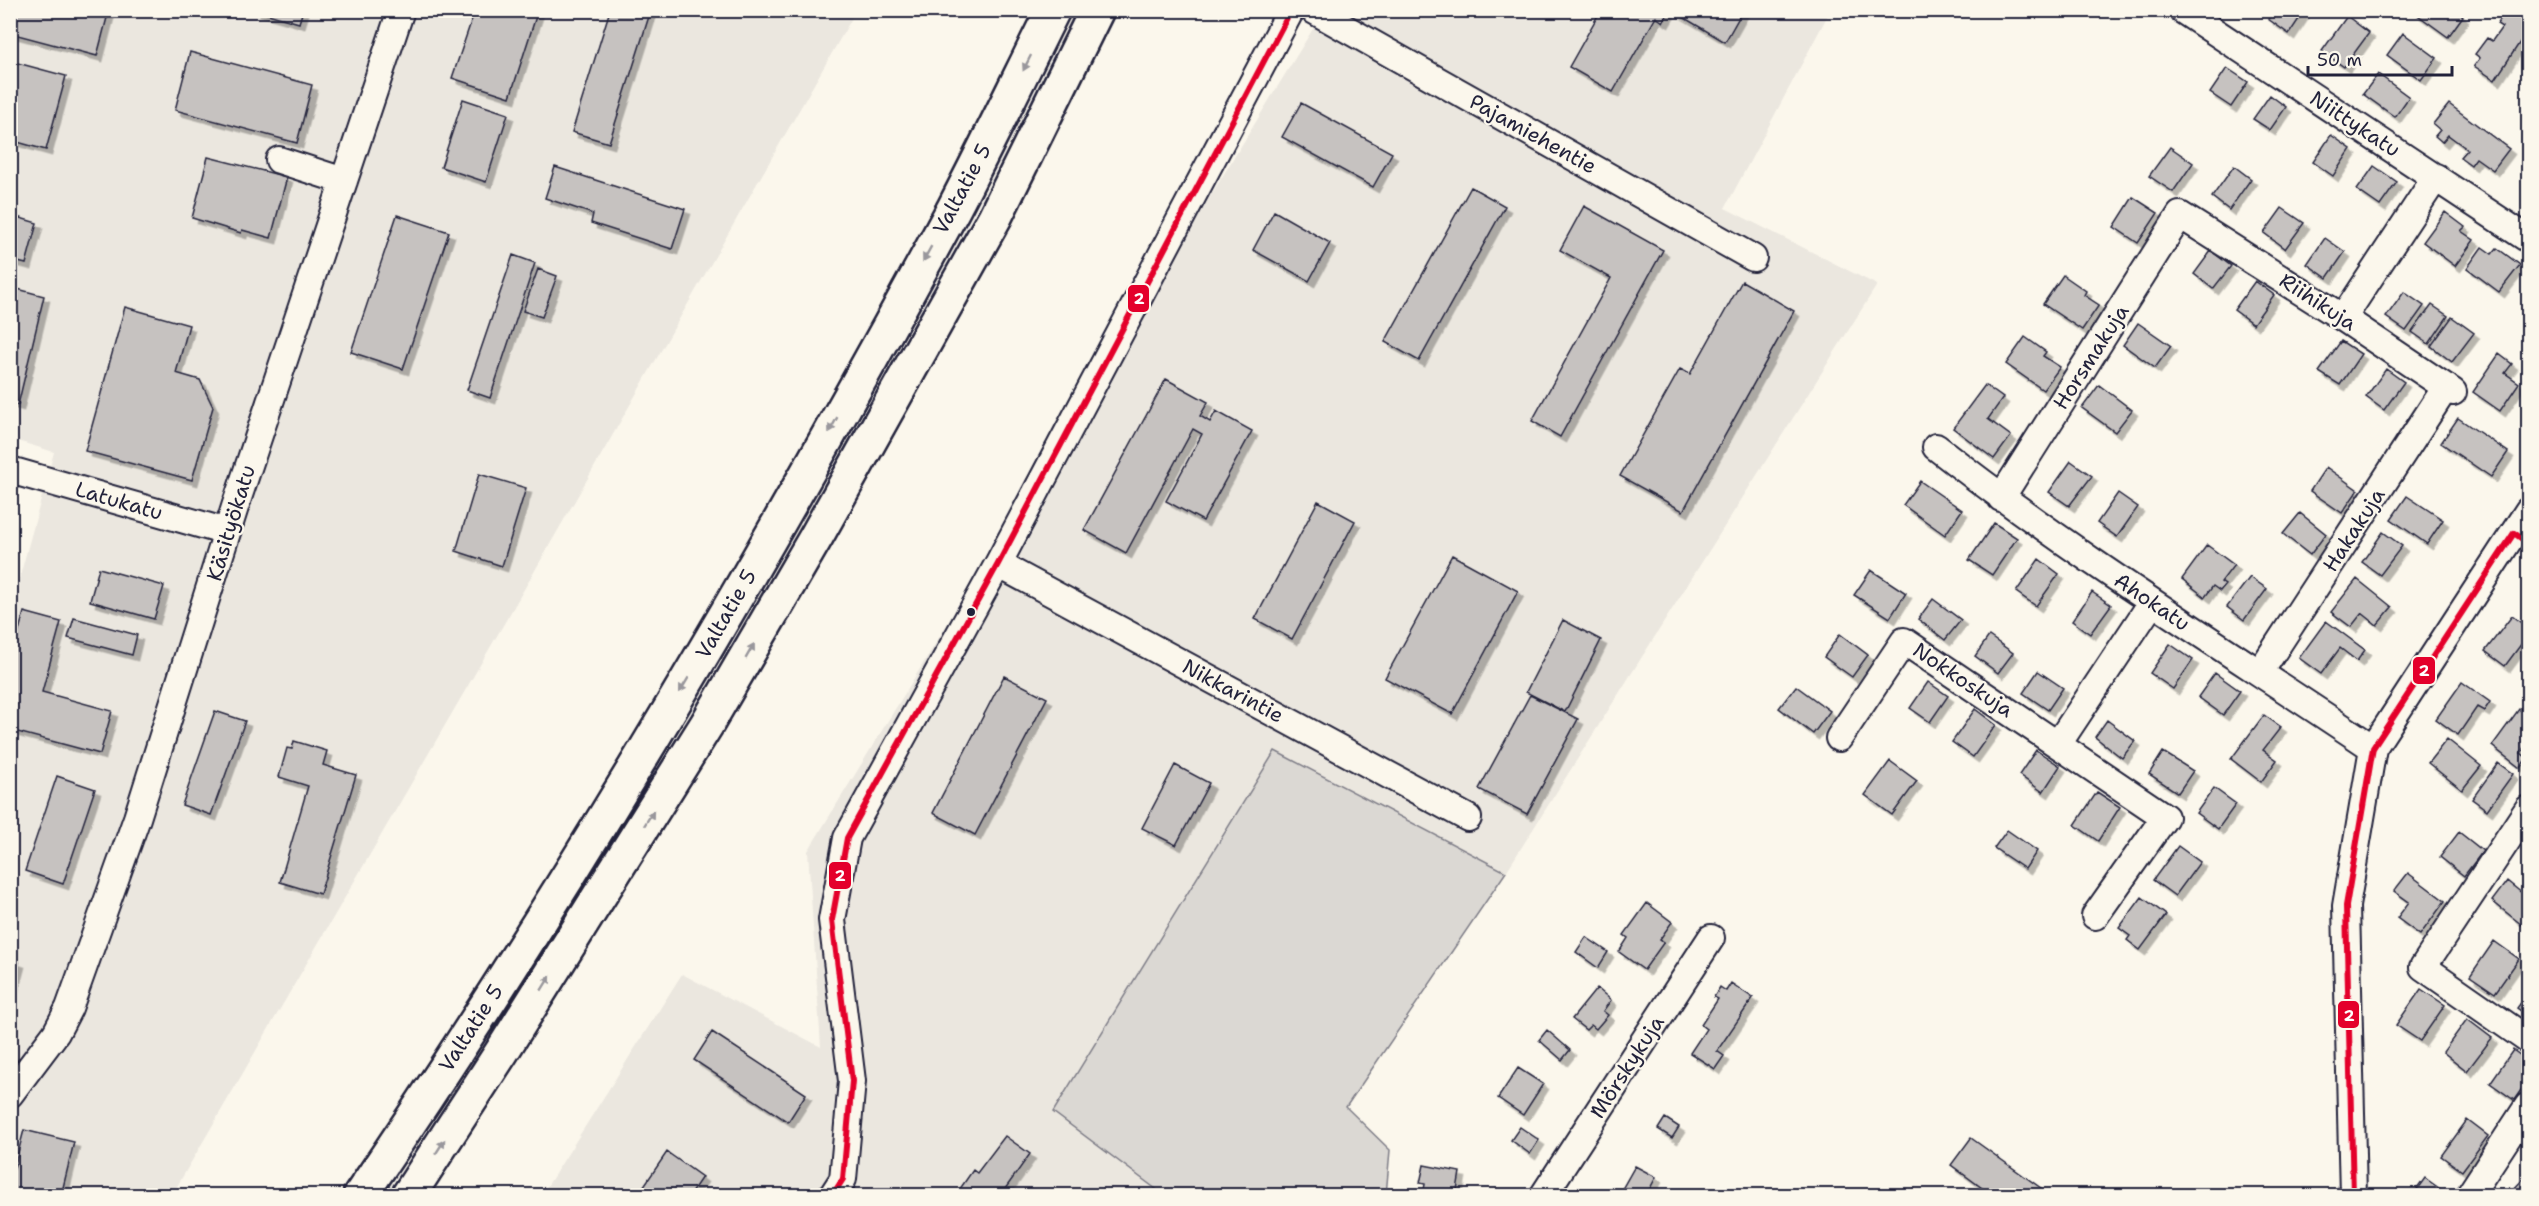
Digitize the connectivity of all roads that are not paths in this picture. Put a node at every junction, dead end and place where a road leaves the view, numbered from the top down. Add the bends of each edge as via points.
1 (401, 10) edge
2 (1053, 10) edge
3 (1097, 10) edge
4 (1291, 10) edge
5 (1313, 10) edge
6 (2182, 10) edge
7 (279, 160) dead end
8 (2436, 177) junction
9 (344, 181) junction
10 (2180, 215) joint
11 (2529, 239) edge
12 (1753, 258) dead end
13 (2343, 318) junction
14 (2450, 390) joint
15 (1936, 447) dead end
16 (10, 470) edge
17 (2001, 498) junction
18 (2529, 510) edge
19 (227, 532) junction
20 (2521, 538) edge
21 (998, 564) junction
22 (2151, 604) junction
23 (2260, 672) junction
24 (1839, 738) dead end
25 (2058, 744) junction
26 (2373, 748) junction
27 (2529, 809) edge
28 (1468, 818) dead end
29 (2095, 916) dead end
30 (1711, 938) dead end
31 (2529, 1040) edge
32 (10, 1094) edge
33 (2529, 1106) edge
34 (360, 1196) edge
35 (408, 1196) edge
36 (832, 1196) edge
37 (1543, 1196) edge
38 (2353, 1196) edge
39 (2469, 1196) edge

1 - 9 street, Käsityökatu
2 -> 34 highway, Valtatie 5 via 955,206 685,684 528,941
35 -> 3 highway, Valtatie 5 via 707,724 816,537 995,217
4 - 21 street
5 - 12 street, Pajamiehentie
6 - 8 street, Niittykatu
7 - 9 street
8 - 11 street, Niittykatu
8 - 13 street
9 - 19 street, Käsityökatu
10 - 13 street, Riihikuja
10 - 17 street, Horsmakuja
13 - 14 street, Riihikuja
14 - 23 street, Hakakuja
15 - 17 street, Ahokatu
16 - 19 street, Latukatu
17 - 22 street, Ahokatu
18 - 20 street
19 - 32 street, Käsityökatu via 136,818 69,1008 56,1033
20 - 26 street
21 - 28 street, Nikkarintie
21 - 36 street via 847,838 832,920 852,1081 843,1179
22 - 23 street, Ahokatu
22 - 25 street
23 - 26 street, Ahokatu
24 - 25 street, Nokkoskuja via 1904,641
25 - 29 street, Nokkoskuja via 2165,817
26 - 38 street via 2346,906
27 - 31 street via 2423,967
30 - 37 street, Mörskykuja
33 - 39 street

